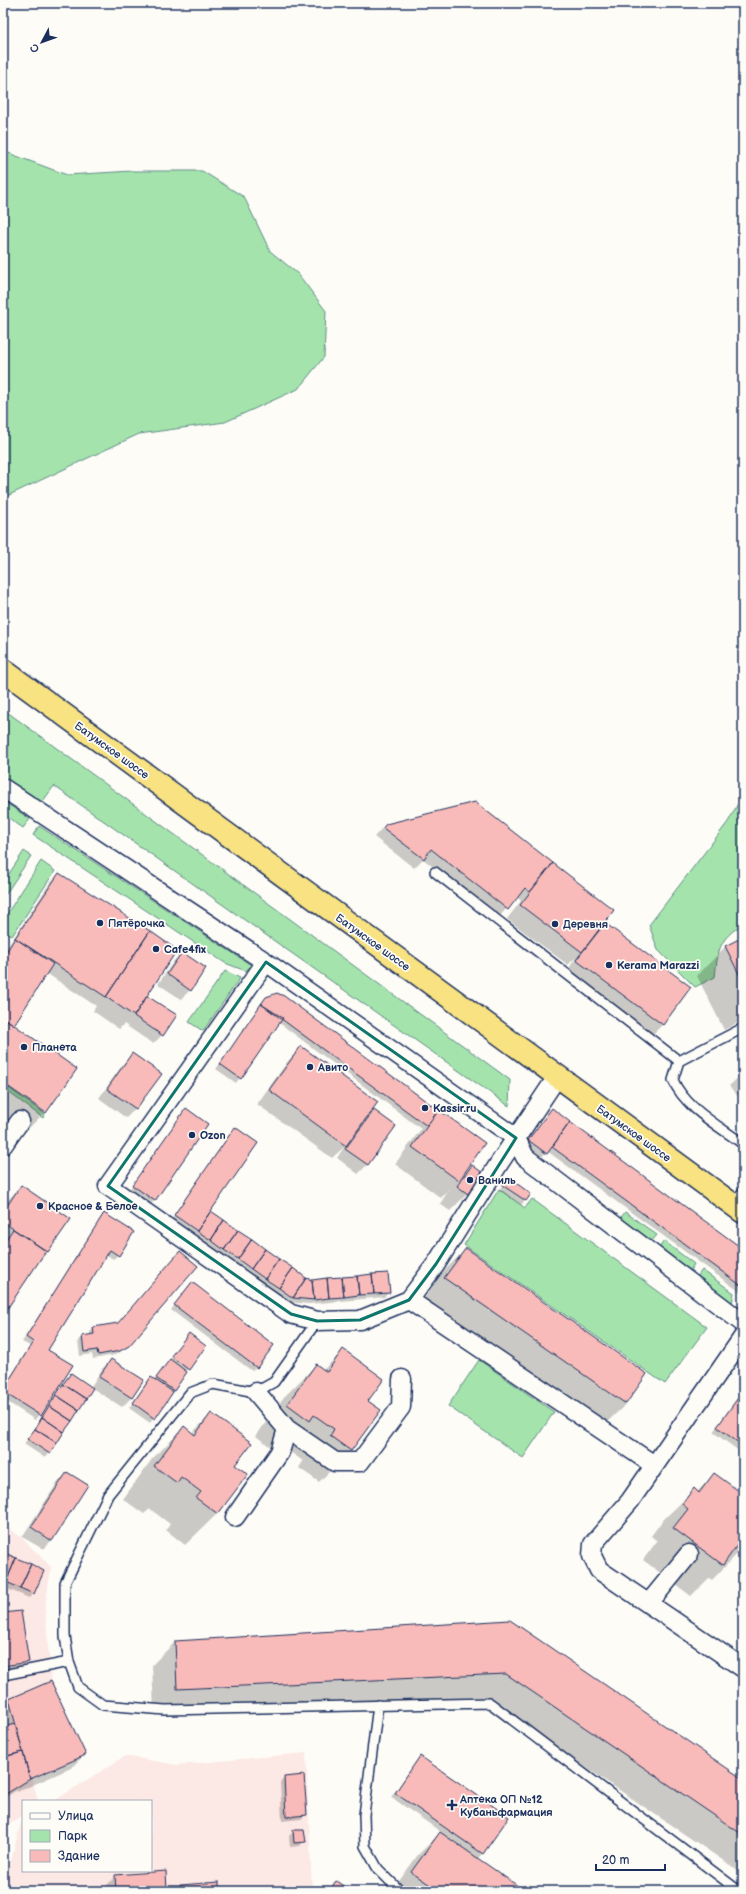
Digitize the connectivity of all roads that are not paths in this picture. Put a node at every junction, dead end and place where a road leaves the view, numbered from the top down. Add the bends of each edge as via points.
1 (3, 670) edge
2 (3, 788) edge
3 (435, 872) dead end
4 (266, 962) junction
5 (743, 1028) edge
6 (679, 1061) junction
7 (557, 1077) junction
8 (20, 1121) dead end
9 (516, 1138) junction
10 (743, 1144) edge
11 (3, 1145) edge
12 (739, 1203) edge
13 (409, 1300) junction
14 (316, 1321) junction
15 (743, 1323) edge
16 (743, 1337) edge
17 (402, 1379) dead end
18 (256, 1392) junction
19 (287, 1429) junction
20 (654, 1465) junction
21 (235, 1518) dead end
22 (689, 1554) dead end
23 (649, 1604) junction
24 (69, 1662) junction
25 (743, 1668) edge
26 (3, 1675) edge
27 (378, 1705) junction
28 (400, 1891) edge
29 (739, 1891) edge

1 - 7 highway, Батумское шоссе
2 - 4 street
3 - 6 lane
4 - 9 street
4 - 14 street via 108,1186 291,1314
5 - 6 lane
6 - 10 lane via 673,1080 681,1096
7 - 9 street
7 - 12 highway, Батумское шоссе
8 - 11 street
9 - 13 street via 436,1264
9 - 15 street via 525,1157
13 - 14 street via 360,1320
13 - 20 street
14 - 18 lane via 274,1382
16 - 20 street
17 - 19 street via 400,1407 360,1462 335,1462
18 - 19 street
18 - 24 lane via 213,1384 190,1393 108,1494 65,1583 65,1636
19 - 21 street via 280,1452
20 - 23 street via 630,1501 593,1544 592,1556 599,1570
22 - 23 street
23 - 25 street
24 - 26 lane
24 - 27 lane via 78,1687 103,1705 165,1710
27 - 28 lane via 364,1815 365,1846 378,1869
27 - 29 lane via 490,1703

